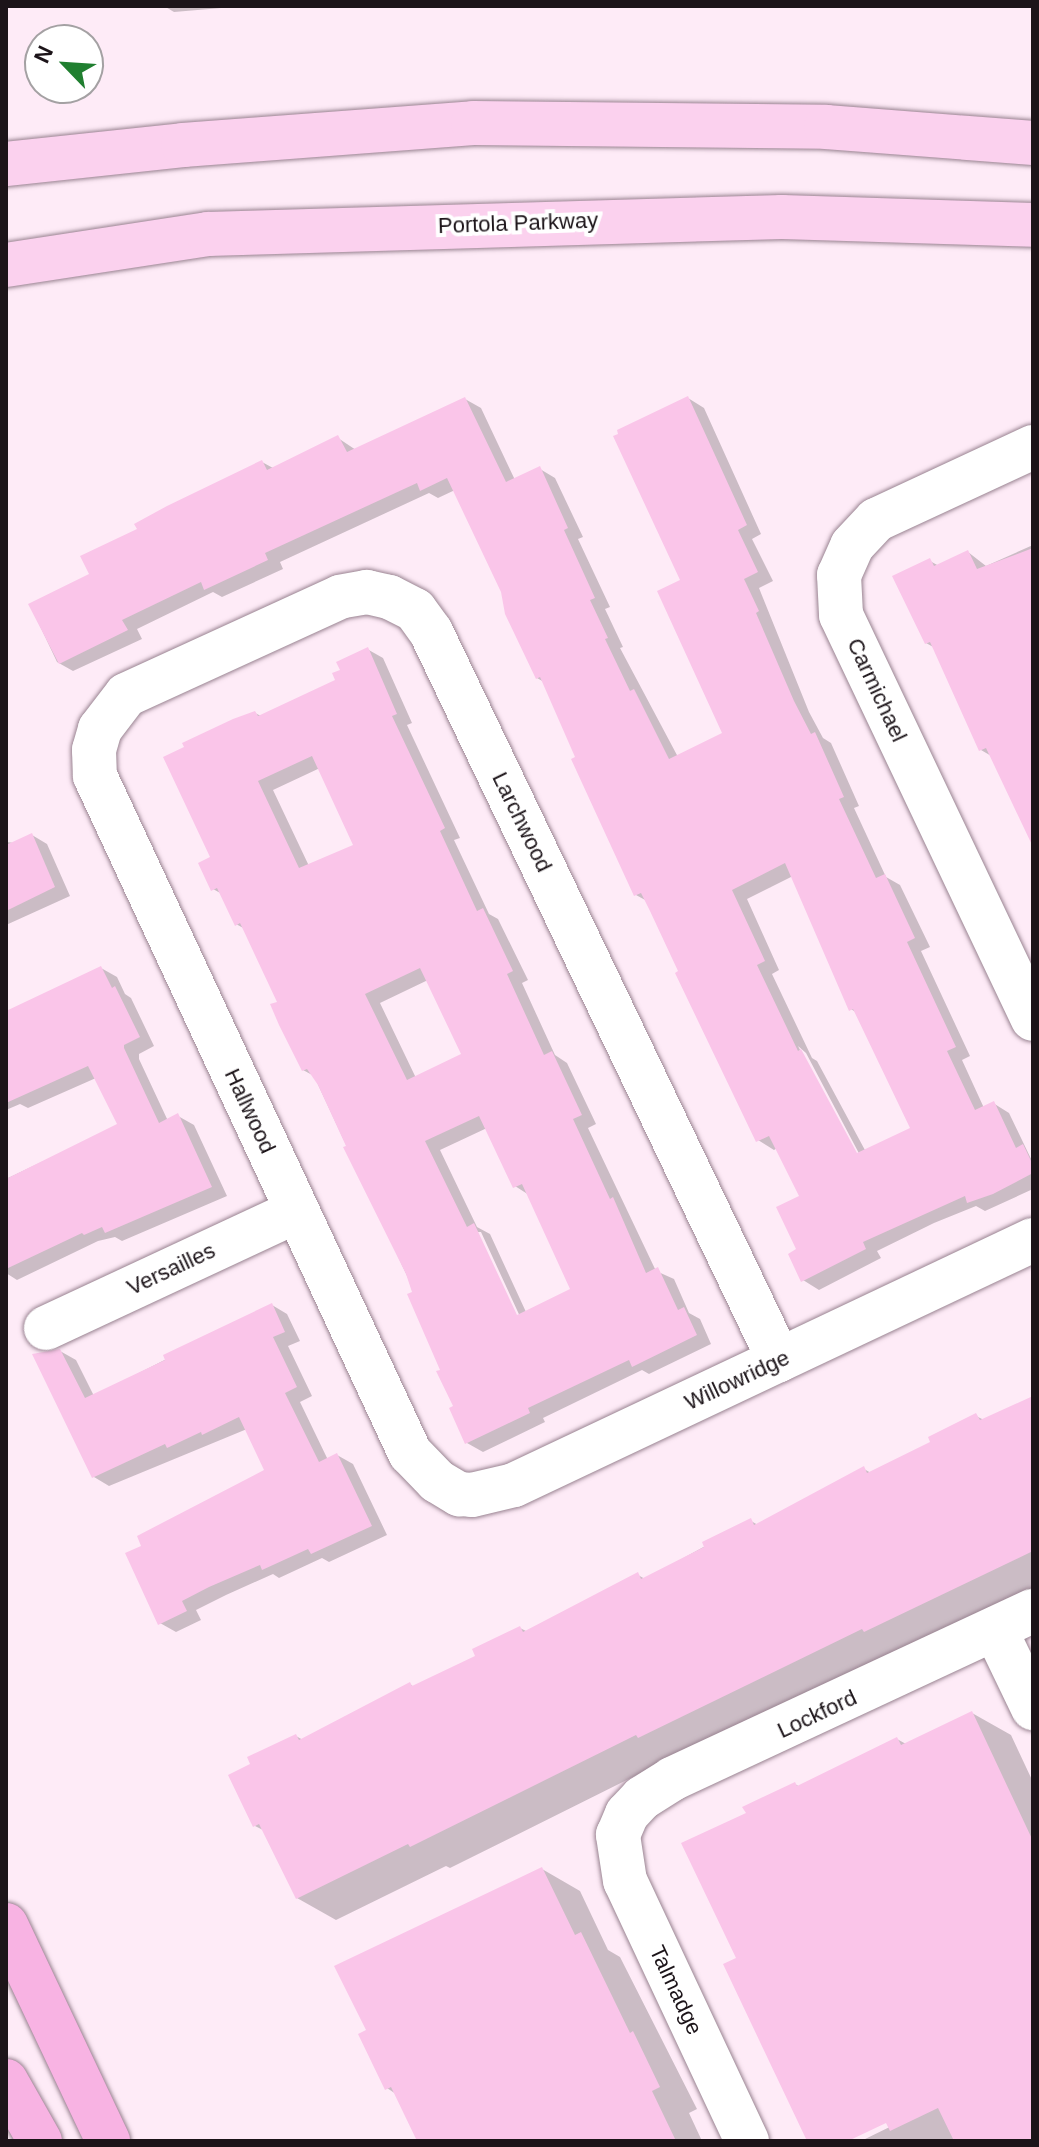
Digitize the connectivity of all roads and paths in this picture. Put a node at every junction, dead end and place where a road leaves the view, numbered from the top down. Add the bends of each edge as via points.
1 (1033, 143) edge
2 (6, 164) edge
3 (1032, 224) edge
4 (6, 265) edge
5 (1033, 447) edge
6 (100, 729) joint
7 (1033, 1019) edge
8 (297, 1211) junction
9 (1033, 1240) edge
10 (46, 1328) dead end
11 (779, 1360) junction
12 (437, 1481) joint
13 (1014, 1620) edge
14 (1033, 1708) edge
15 (618, 1835) joint
16 (6, 1925) edge
17 (6, 2081) edge
18 (40, 2141) edge
19 (108, 2141) edge
20 (747, 2141) edge

1 - 2 main road via 826,127 473,123
3 - 4 main road, Portola Parkway via 782,217 208,234
5 - 7 street, Carmichael via 876,520 852,546 839,575 841,615
6 - 8 street, Hallwood via 95,776
6 - 11 street, Larchwood via 126,695 340,597 367,592 415,610 431,632
8 - 10 street, Versailles
8 - 12 street, Hallwood via 410,1453
9 - 11 street, Willowridge
11 - 12 street, Willowridge via 514,1485 472,1495
13 - 14 street
13 - 15 street, Lockford via 672,1779 635,1806
15 - 20 street, Talmadge via 625,1881
16 - 19 highway
17 - 18 highway

